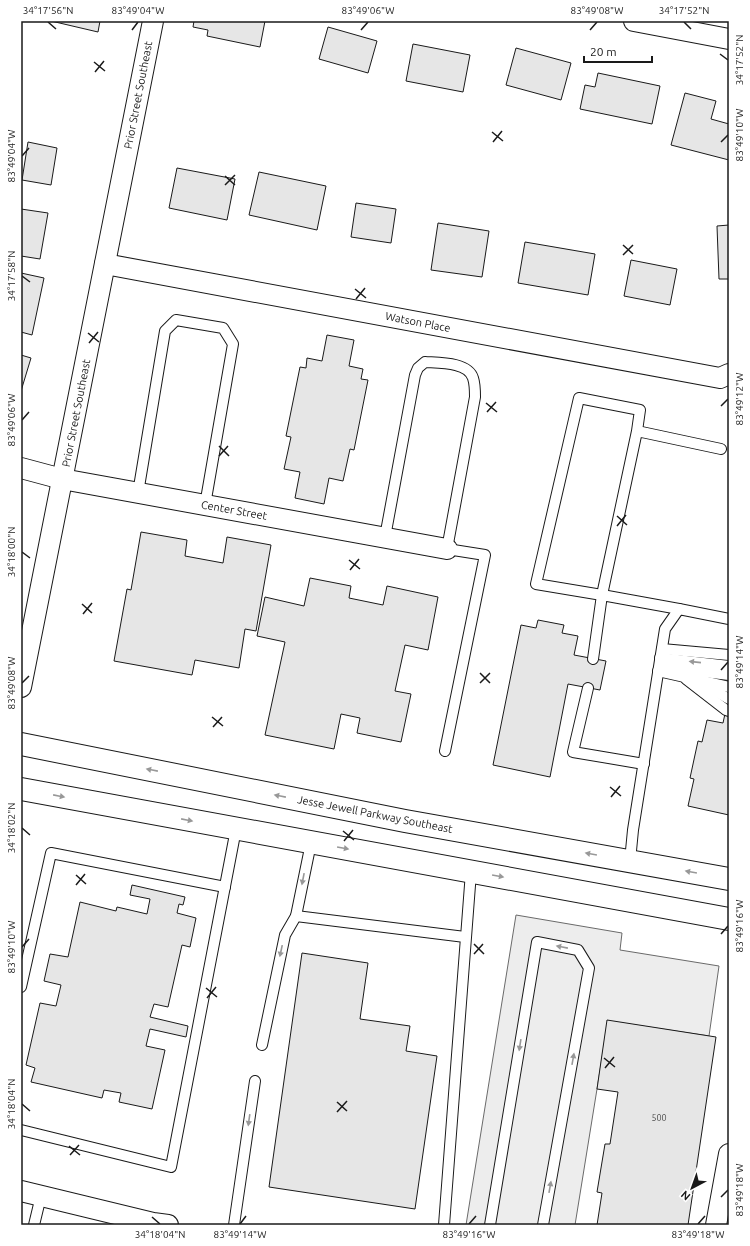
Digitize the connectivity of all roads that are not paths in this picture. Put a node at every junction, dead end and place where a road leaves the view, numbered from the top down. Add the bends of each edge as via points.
1 (153, 21) edge
2 (634, 21) edge
3 (729, 39) edge
4 (105, 264) junction
5 (729, 374) edge
6 (637, 431) junction
7 (721, 449) dead end
8 (21, 468) edge
9 (62, 479) junction
10 (138, 493) junction
11 (205, 505) junction
12 (385, 538) junction
13 (447, 549) junction
14 (602, 595) junction
15 (679, 609) junction
16 (729, 619) edge
17 (729, 655) edge
18 (594, 659) dead end
19 (660, 661) junction
20 (729, 666) edge
21 (729, 675) edge
22 (684, 677) junction
23 (697, 680) junction
24 (21, 687) edge
25 (729, 687) edge
26 (588, 688) dead end
27 (729, 700) edge
28 (729, 711) edge
29 (21, 744) edge
30 (445, 751) dead end
31 (644, 764) junction
32 (21, 789) edge
33 (236, 829) junction
34 (311, 842) junction
35 (630, 861) junction
36 (471, 872) junction
37 (729, 879) edge
38 (225, 887) junction
39 (296, 916) junction
40 (729, 919) edge
41 (465, 937) junction
42 (24, 955) edge
43 (21, 987) edge
44 (262, 1045) dead end
45 (255, 1081) dead end
46 (21, 1130) edge
47 (729, 1154) edge
48 (21, 1191) edge
49 (41, 1196) junction
50 (158, 1224) edge
51 (34, 1225) edge
52 (234, 1225) edge
53 (444, 1225) edge
54 (490, 1225) edge
55 (543, 1225) edge
56 (716, 1225) edge

1 - 4 street, Prior Street Southeast
2 - 3 street
4 - 5 street, Watson Place via 720,378
4 - 9 street, Prior Street Southeast
6 - 7 lane
6 - 14 lane
6 - 14 lane via 640,410 579,398 536,584
8 - 9 street, Center Street
9 - 10 street, Center Street
9 - 24 street, Prior Street Southeast
10 - 11 street, Center Street
10 - 11 lane via 165,331 176,320 222,328 233,344
11 - 12 street, Center Street
12 - 13 street, Center Street
12 - 13 lane via 418,368 425,362 464,367 473,377 475,397
13 - 30 lane via 485,555
14 - 15 lane
14 - 18 lane
15 - 16 lane
15 - 19 lane via 665,630
17 - 19 lane
20 -> 19 lane
19 - 21 lane
19 - 22 lane
19 - 31 lane
22 - 23 lane
22 - 28 lane
23 - 25 lane
23 - 27 lane
26 - 31 lane via 573,752
35 -> 29 main road, Jesse Jewell Parkway Southeast via 405,821
31 - 35 lane
32 -> 33 main road
33 - 34 main road
33 - 38 lane
34 -> 36 main road
34 -> 39 lane
37 -> 35 main road, Jesse Jewell Parkway Southeast
36 -> 40 main road
36 - 41 lane
38 - 42 lane via 51,853
38 - 46 lane via 171,1167
39 - 41 lane
39 -> 44 lane via 285,935
41 - 53 lane
42 - 43 lane
45 -> 52 lane
47 - 56 street
48 - 49 street
49 - 50 street
49 - 51 lane
55 -> 54 lane via 589,968 578,950 537,942

